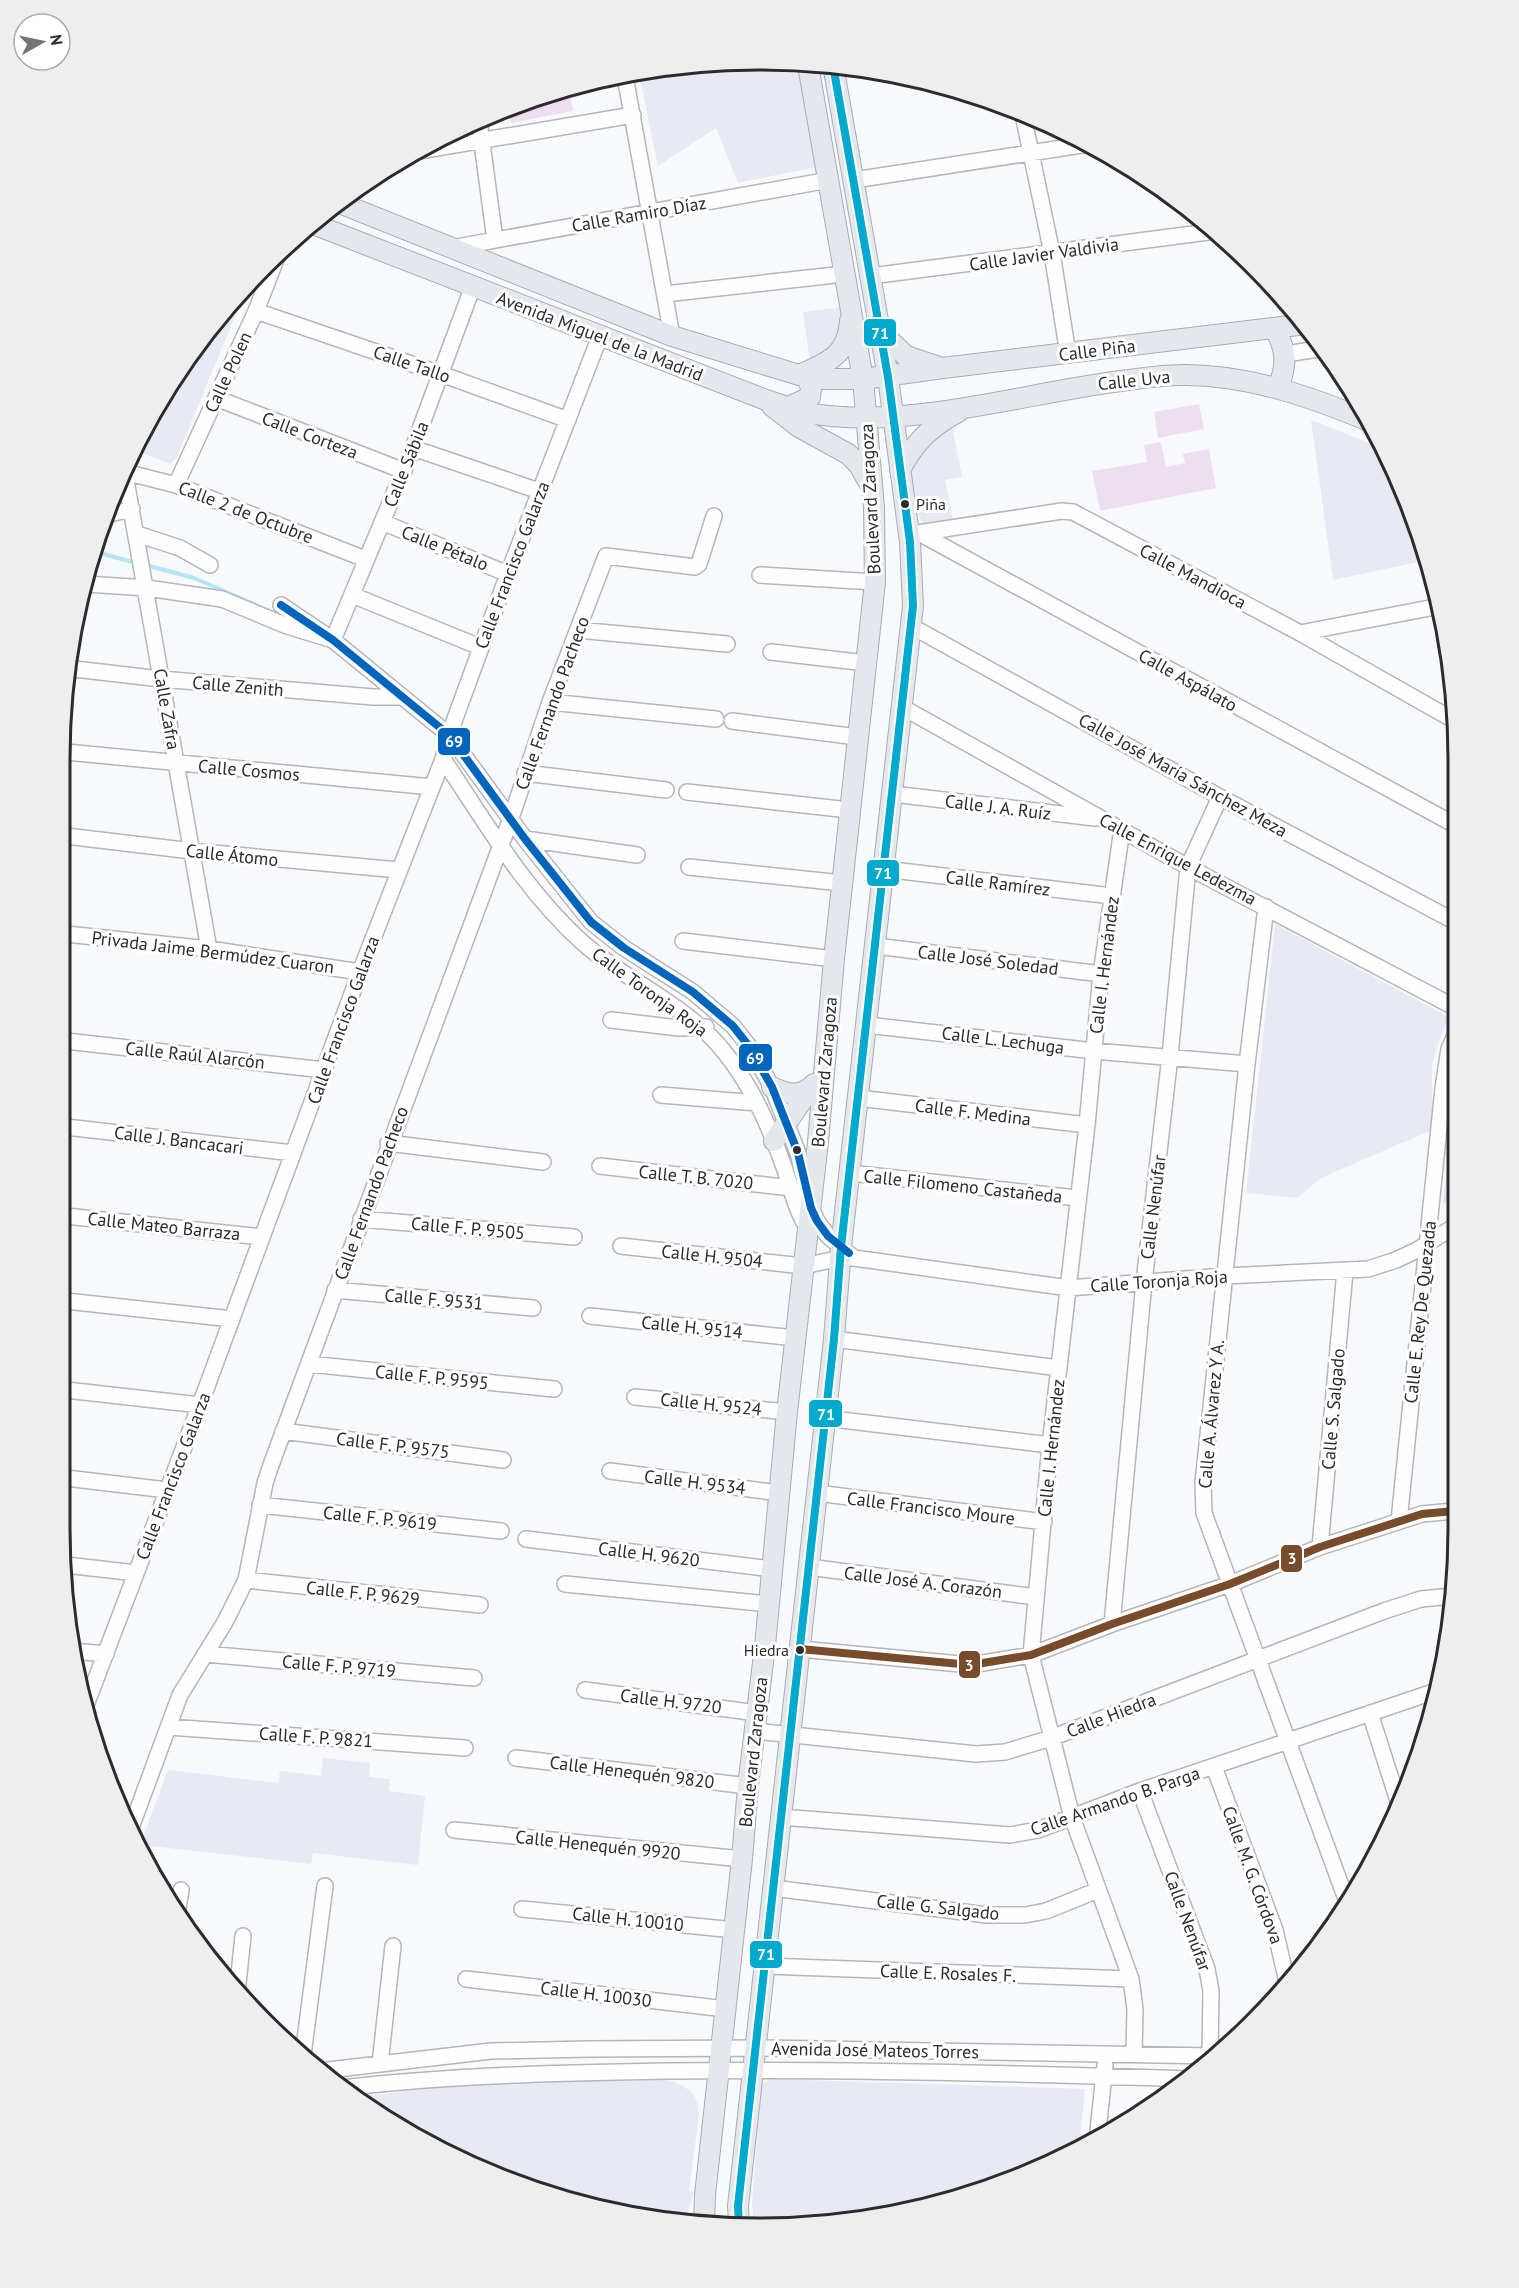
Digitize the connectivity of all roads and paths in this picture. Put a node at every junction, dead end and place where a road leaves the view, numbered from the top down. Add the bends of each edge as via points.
1 (809, 72) edge
2 (835, 75) edge
3 (627, 84) edge
4 (633, 115) junction
5 (1025, 124) edge
6 (480, 130) edge
7 (482, 140) junction
8 (447, 146) edge
9 (1072, 146) edge
10 (1031, 153) junction
11 (829, 180) junction
12 (854, 180) junction
13 (349, 207) edge
14 (651, 211) junction
15 (322, 227) edge
16 (1204, 233) edge
17 (495, 240) junction
18 (450, 249) junction
19 (1052, 253) junction
20 (844, 273) junction
21 (270, 274) edge
22 (871, 276) junction
23 (473, 286) junction
24 (665, 294) junction
25 (256, 310) junction
26 (850, 313) junction
27 (1295, 326) edge
28 (1275, 329) junction
29 (881, 332) junction
30 (600, 336) junction
31 (672, 336) junction
32 (1313, 350) edge
33 (1068, 354) junction
34 (1286, 354) junction
35 (943, 368) junction
36 (441, 374) junction
37 (803, 376) junction
38 (888, 377) junction
39 (863, 379) junction
40 (1278, 388) junction
41 (216, 398) junction
42 (766, 400) junction
43 (969, 406) junction
44 (789, 407) junction
45 (894, 417) junction
46 (1357, 417) edge
47 (865, 418) junction
48 (568, 420) junction
49 (413, 448) junction
50 (404, 471) junction
51 (900, 471) junction
52 (134, 473) edge
53 (177, 485) junction
54 (128, 486) edge
55 (872, 489) junction
56 (539, 490) junction
57 (132, 509) junction
58 (117, 512) edge
59 (714, 516) dead end
60 (382, 522) junction
61 (914, 534) junction
62 (137, 537) junction
63 (365, 559) junction
64 (210, 565) dead end
65 (508, 573) junction
66 (760, 575) dead end
67 (875, 582) junction
68 (93, 584) edge
69 (147, 588) junction
70 (352, 595) junction
71 (281, 605) dead end
72 (1431, 608) edge
73 (911, 626) junction
74 (578, 630) junction
75 (1300, 633) junction
76 (333, 640) junction
77 (727, 644) dead end
78 (480, 647) junction
79 (771, 652) dead end
80 (866, 663) junction
81 (76, 669) edge
82 (161, 679) junction
83 (403, 697) junction
84 (550, 702) junction
85 (902, 706) junction
86 (1447, 716) edge
87 (449, 735) junction
88 (857, 736) junction
89 (70, 752) edge
90 (443, 759) junction
91 (177, 763) junction
92 (525, 774) junction
93 (432, 787) junction
94 (666, 790) dead end
95 (687, 792) dead end
96 (892, 794) junction
97 (1220, 797) junction
98 (849, 810) junction
99 (511, 818) junction
100 (1104, 819) junction
101 (1448, 821) edge
102 (1122, 829) junction
103 (70, 836) edge
104 (525, 839) junction
105 (499, 846) junction
106 (192, 851) junction
107 (637, 855) dead end
108 (689, 867) dead end
109 (1188, 867) junction
110 (884, 869) junction
111 (399, 870) junction
112 (842, 883) junction
113 (1112, 896) junction
114 (1266, 907) junction
115 (1448, 918) edge
116 (70, 934) edge
117 (684, 941) dead end
118 (876, 946) junction
119 (209, 949) junction
120 (834, 959) junction
121 (360, 972) junction
122 (1101, 974) junction
123 (1448, 1004) edge
124 (611, 1020) dead end
125 (867, 1024) junction
126 (733, 1026) junction
127 (702, 1028) junction
128 (70, 1041) edge
129 (1094, 1051) junction
130 (1170, 1056) junction
131 (1448, 1056) edge
132 (1247, 1064) junction
133 (324, 1070) junction
134 (824, 1074) junction
135 (772, 1087) junction
136 (810, 1089) junction
137 (661, 1095) dead end
138 (858, 1098) junction
139 (757, 1103) junction
140 (787, 1123) junction
141 (1087, 1125) junction
142 (70, 1127) edge
143 (774, 1141) junction
144 (388, 1143) junction
145 (293, 1153) junction
146 (543, 1162) dead end
147 (600, 1166) dead end
148 (850, 1173) junction
149 (791, 1188) junction
150 (1077, 1198) junction
151 (811, 1208) junction
152 (70, 1216) edge
153 (361, 1219) junction
154 (809, 1230) junction
155 (1448, 1231) edge
156 (262, 1237) junction
157 (574, 1237) dead end
158 (621, 1246) dead end
159 (1426, 1246) junction
160 (845, 1254) junction
161 (803, 1266) junction
162 (1345, 1271) junction
163 (1224, 1276) junction
164 (1144, 1282) junction
165 (1069, 1288) junction
166 (335, 1290) junction
167 (70, 1301) edge
168 (533, 1308) dead end
169 (590, 1316) dead end
170 (232, 1319) junction
171 (795, 1338) junction
172 (834, 1339) junction
173 (309, 1364) junction
174 (1059, 1368) junction
175 (554, 1389) dead end
176 (70, 1390) edge
177 (635, 1397) dead end
178 (200, 1405) junction
179 (787, 1412) junction
180 (825, 1418) junction
181 (283, 1431) junction
182 (1050, 1445) junction
183 (503, 1460) dead end
184 (610, 1471) dead end
185 (70, 1478) edge
186 (166, 1490) junction
187 (779, 1492) junction
188 (817, 1493) junction
189 (260, 1505) junction
190 (1448, 1512) edge
191 (1399, 1521) junction
192 (1044, 1522) junction
193 (501, 1531) dead end
194 (526, 1539) dead end
195 (1320, 1547) junction
196 (72, 1566) edge
197 (809, 1567) junction
198 (772, 1569) junction
199 (136, 1573) junction
200 (246, 1580) junction
201 (565, 1584) dead end
202 (1230, 1584) junction
203 (1036, 1597) junction
204 (1445, 1597) edge
205 (769, 1604) junction
206 (480, 1605) dead end
207 (1112, 1624) junction
208 (800, 1649) junction
209 (82, 1652) edge
210 (106, 1654) junction
211 (205, 1654) junction
212 (1031, 1655) junction
213 (1258, 1659) junction
214 (474, 1678) dead end
215 (585, 1690) dead end
216 (91, 1693) edge
217 (1428, 1695) edge
218 (1370, 1713) junction
219 (756, 1722) junction
220 (168, 1727) junction
221 (790, 1736) junction
222 (1052, 1738) junction
223 (1289, 1741) junction
224 (465, 1748) dead end
225 (516, 1758) dead end
226 (1214, 1767) junction
227 (748, 1786) junction
228 (1140, 1791) junction
229 (1396, 1793) edge
230 (135, 1817) edge
231 (1072, 1817) junction
232 (781, 1818) junction
233 (454, 1830) dead end
234 (742, 1859) junction
235 (325, 1886) dead end
236 (774, 1888) junction
237 (181, 1890) dead end
238 (1098, 1890) junction
239 (1344, 1893) edge
240 (179, 1899) edge
241 (522, 1909) dead end
242 (735, 1930) junction
243 (243, 1936) dead end
244 (393, 1946) dead end
245 (765, 1966) junction
246 (1285, 1974) edge
247 (466, 1979) dead end
248 (1131, 1979) junction
249 (238, 1980) edge
250 (726, 2009) junction
251 (304, 2046) edge
252 (722, 2048) junction
253 (756, 2048) junction
254 (1212, 2049) edge
255 (1106, 2054) junction
256 (1134, 2055) junction
257 (1203, 2056) edge
258 (380, 2064) junction
259 (333, 2070) edge
260 (753, 2070) junction
261 (719, 2071) junction
262 (1104, 2076) junction
263 (1174, 2078) edge
264 (356, 2086) edge
265 (1098, 2128) edge
266 (704, 2215) edge
267 (739, 2217) edge

1 - 11 main road, Boulevard Zaragoza
2 - 12 main road, Boulevard Zaragoza
3 - 4 street
4 - 7 street
4 - 14 street
5 - 10 street
6 - 7 street
7 - 8 street
7 - 17 street
9 - 10 street
10 - 12 street
10 - 19 street
11 - 14 street, Calle Ramiro Díaz
11 - 20 main road, Boulevard Zaragoza
12 - 22 main road, Boulevard Zaragoza
13 - 18 main road, Avenida Miguel de la Madrid
14 - 17 street, Calle Ramiro Díaz
14 - 24 street
15 - 23 main road, Avenida Miguel de la Madrid
16 - 19 street, Calle Javier Valdivia
17 - 18 street, Calle Ramiro Díaz
18 - 31 main road, Avenida Miguel de la Madrid
19 - 22 street, Calle Javier Valdivia
19 - 33 street
20 - 24 street
20 - 26 main road, Boulevard Zaragoza
21 - 25 street, Calle Polen
22 - 29 main road, Boulevard Zaragoza
23 - 30 main road, Avenida Miguel de la Madrid
23 - 36 street, Calle Sábila
24 - 31 street
25 - 36 street, Calle Tallo
25 - 41 street, Calle Polen
26 - 37 main road via 848,336 841,350
26 - 39 main road, Boulevard Zaragoza
27 - 28 main road, Calle Piña
28 - 33 main road, Calle Piña
28 - 34 main road
29 - 35 main road via 906,356
29 - 38 main road, Boulevard Zaragoza
30 - 42 main road, Avenida Miguel de la Madrid
30 - 48 street, Calle Francisco Galarza
31 - 37 main road, Avenida Miguel de la Madrid
32 - 34 street
33 - 35 main road, Calle Piña
34 - 40 main road
35 - 38 main road, Calle Piña
36 - 48 street, Calle Tallo
36 - 49 street, Calle Sábila
37 - 39 main road, Avenida Miguel de la Madrid
37 - 44 main road via 811,388 810,397
38 - 39 main road, Avenida Miguel de la Madrid
38 - 45 main road, Boulevard Zaragoza
39 - 47 main road, Boulevard Zaragoza
40 - 43 main road, Calle Uva via 1204,376 1167,375
40 - 46 main road, Calle Uva
41 - 50 street, Calle Corteza
41 - 53 street, Calle Polen
42 - 44 main road, Avenida Miguel de la Madrid
42 - 55 main road via 799,427 855,460
43 - 45 main road, Calle Uva
43 - 51 main road via 929,430 909,452
44 - 47 main road, Avenida Miguel de la Madrid via 814,414
45 - 47 main road, Avenida Miguel de la Madrid
45 - 51 main road, Boulevard Zaragoza
47 - 55 main road, Boulevard Zaragoza
48 - 56 street, Calle Francisco Galarza
49 - 50 street, Calle Sábila
49 - 56 street
50 - 60 street, Calle Sábila
51 - 61 main road, Boulevard Zaragoza
52 - 53 street, Calle 2 de Octubre
53 - 63 street, Calle 2 de Octubre
54 - 57 street, Calle Zafra
55 - 67 main road, Boulevard Zaragoza
56 - 65 street, Calle Francisco Galarza
57 - 58 street
57 - 62 street, Calle Zafra
59 - 74 street, Calle Fernando Pacheco via 695,567 606,556
60 - 63 street, Calle Sábila
60 - 65 street, Calle Pétalo
61 - 73 main road, Boulevard Zaragoza
61 - 75 street, Calle Mandioca via 1073,512
61 - 101 street, Calle Aspálato
62 - 64 street via 180,548
62 - 69 street, Calle Zafra
63 - 70 street, Calle Sábila
65 - 78 street, Calle Francisco Galarza
66 - 67 street
67 - 80 main road, Boulevard Zaragoza
68 - 69 street
69 - 76 street via 233,602 287,626
69 - 82 street, Calle Zafra
70 - 76 street, Calle Sábila
70 - 78 street
71 - 76 street, Calle Toronja Roja
72 - 75 street
73 - 85 main road, Boulevard Zaragoza
73 - 97 street, Calle José María Sánchez Meza
74 - 77 street
74 - 84 street, Calle Fernando Pacheco
75 - 86 street, Calle Mandioca
76 - 83 street, Calle Toronja Roja
78 - 87 street, Calle Francisco Galarza
79 - 80 street
80 - 88 main road, Boulevard Zaragoza
81 - 82 street, Calle Zenith
82 - 83 street, Calle Zenith
82 - 91 street, Calle Zafra
83 - 87 street, Calle Toronja Roja
84 - 88 street
84 - 92 street, Calle Fernando Pacheco
85 - 96 main road, Boulevard Zaragoza
85 - 100 street, Calle Enrique Ledezma
87 - 90 street, Calle Francisco Galarza
87 - 99 street, Calle Toronja Roja
88 - 98 main road, Boulevard Zaragoza
89 - 91 street, Calle Cosmos
90 - 93 street, Calle Francisco Galarza
90 - 105 street, Calle Toronja Roja
91 - 93 street, Calle Cosmos
91 - 106 street, Calle Zafra
92 - 94 street
92 - 99 street, Calle Fernando Pacheco
93 - 111 street, Calle Francisco Galarza
95 - 98 street
96 - 100 street, Calle J. A. Ruíz
96 - 110 main road, Boulevard Zaragoza
97 - 109 street, Calle Nenúfar
97 - 115 street, Calle José María Sánchez Meza
98 - 112 main road, Boulevard Zaragoza
99 - 104 street, Calle Toronja Roja
99 - 105 street, Calle Fernando Pacheco
100 - 102 street, Calle Enrique Ledezma
102 - 109 street, Calle Enrique Ledezma
102 - 113 street, Calle I. Hernández
103 - 106 street, Calle Átomo
104 - 107 street
104 - 126 street, Calle Toronja Roja via 604,933 687,988
105 - 127 street, Calle Toronja Roja via 544,902 584,943
105 - 144 street, Calle Fernando Pacheco
106 - 111 street, Calle Átomo
106 - 119 street, Calle Zafra
108 - 112 street
109 - 114 street, Calle Enrique Ledezma
109 - 130 street, Calle Nenúfar
110 - 113 street, Calle Ramírez
110 - 118 main road, Boulevard Zaragoza
111 - 121 street, Calle Francisco Galarza
112 - 120 main road, Boulevard Zaragoza
113 - 122 street, Calle I. Hernández
114 - 123 street, Calle Enrique Ledezma
114 - 132 street, Calle A. Álvarez Y A.
116 - 119 street, Privada Jaime Bermúdez Cuaron
117 - 120 street
118 - 122 street, Calle José Soledad
118 - 125 main road, Boulevard Zaragoza
119 - 121 street, Privada Jaime Bermúdez Cuaron
120 - 134 main road, Boulevard Zaragoza
121 - 133 street, Calle Francisco Galarza
122 - 129 street, Calle I. Hernández
124 - 127 street
125 - 129 street, Calle L. Lechuga
125 - 138 main road, Boulevard Zaragoza
126 - 127 street
126 - 135 street, Calle Toronja Roja
127 - 139 street, Calle Toronja Roja via 732,1061
128 - 133 street, Calle Raúl Alarcón
129 - 130 street, Calle L. Lechuga
129 - 141 street, Calle I. Hernández
130 - 132 street, Calle L. Lechuga
130 - 164 street, Calle Nenúfar
131 - 159 street, Calle E. Rey De Quezada
132 - 163 street, Calle A. Álvarez Y A.
133 - 145 street, Calle Francisco Galarza
134 - 136 main road
134 - 151 main road, Boulevard Zaragoza
135 - 136 main road via 789,1094
135 - 140 street, Calle Toronja Roja
136 - 140 main road
137 - 139 street
138 - 141 street, Calle F. Medina
138 - 148 main road, Boulevard Zaragoza
139 - 143 street, Calle Toronja Roja
140 - 143 main road
140 - 151 street, Calle Toronja Roja
141 - 150 street, Calle I. Hernández
142 - 145 street, Calle J. Bancacari
143 - 149 street, Calle Toronja Roja
144 - 146 street
144 - 153 street, Calle Fernando Pacheco
145 - 156 street, Calle Francisco Galarza
147 - 149 street, Calle T. B. 7020
148 - 150 street, Calle Filomeno Castañeda
148 - 160 main road, Boulevard Zaragoza
149 - 154 street, Calle Toronja Roja
150 - 165 street, Calle I. Hernández
151 - 154 main road, Boulevard Zaragoza
151 - 160 street, Calle Toronja Roja via 822,1229
152 - 156 street, Calle Mateo Barraza
153 - 157 street, Calle F. P. 9505
153 - 166 street, Calle Fernando Pacheco
154 - 160 street, Calle Toronja Roja
154 - 161 main road, Boulevard Zaragoza
155 - 159 street, Calle Toronja Roja
156 - 170 street, Calle Francisco Galarza
158 - 161 street, Calle H. 9504
159 - 162 street, Calle Toronja Roja via 1381,1266
159 - 191 street, Calle E. Rey De Quezada
160 - 161 street, Calle H. 9504
160 - 165 street, Calle Toronja Roja
160 - 172 main road, Boulevard Zaragoza
161 - 171 main road, Boulevard Zaragoza
162 - 163 street, Calle Toronja Roja
162 - 195 street, Calle S. Salgado
163 - 164 street, Calle Toronja Roja
163 - 202 street, Calle A. Álvarez Y A. via 1203,1496 1204,1513
164 - 165 street, Calle Toronja Roja
164 - 207 street, Calle Nenúfar
165 - 174 street, Calle I. Hernández
166 - 168 street, Calle F. 9531
166 - 173 street, Calle Fernando Pacheco
167 - 170 street
169 - 171 street, Calle H. 9514
170 - 178 street, Calle Francisco Galarza
171 - 179 main road, Boulevard Zaragoza
172 - 174 street
172 - 180 main road, Boulevard Zaragoza
173 - 175 street, Calle F. P. 9595
173 - 181 street, Calle Fernando Pacheco
174 - 182 street, Calle I. Hernández
176 - 178 street
177 - 179 street, Calle H. 9524
178 - 186 street, Calle Francisco Galarza
179 - 187 main road, Boulevard Zaragoza
180 - 182 street
180 - 188 main road, Boulevard Zaragoza
181 - 183 street, Calle F. P. 9575
181 - 189 street, Calle Fernando Pacheco
182 - 192 street, Calle I. Hernández
184 - 187 street, Calle H. 9534
185 - 186 street
186 - 199 street, Calle Francisco Galarza
187 - 198 main road, Boulevard Zaragoza
188 - 192 street, Calle Francisco Moure
188 - 197 main road, Boulevard Zaragoza
189 - 193 street, Calle F. P. 9619
189 - 200 street, Calle Fernando Pacheco
190 - 191 street
191 - 195 street
192 - 203 street, Calle I. Hernández
194 - 198 street, Calle H. 9620
195 - 202 street
196 - 199 street
197 - 203 street, Calle José A. Corazón
197 - 208 main road, Boulevard Zaragoza
198 - 205 main road, Boulevard Zaragoza
199 - 210 street, Calle Francisco Galarza
200 - 206 street, Calle F. P. 9629
200 - 211 street, Calle Fernando Pacheco
201 - 205 street
202 - 207 street
202 - 213 street, Calle A. Álvarez Y A.
203 - 212 street, Calle I. Hernández
204 - 213 street, Calle Hiedra via 1421,1599
205 - 219 main road, Boulevard Zaragoza
207 - 212 street
208 - 212 street via 971,1665
208 - 221 main road, Boulevard Zaragoza
209 - 210 street
210 - 216 street, Calle Francisco Galarza
211 - 214 street, Calle F. P. 9719
211 - 220 street, Calle Fernando Pacheco via 180,1695
212 - 222 street, Calle I. Hernández
213 - 222 street, Calle Hiedra
213 - 223 street, Calle A. Álvarez Y A.
215 - 219 street, Calle H. 9720
217 - 218 street, Calle Armando B. Parga
218 - 223 street, Calle Armando B. Parga
218 - 229 street
219 - 221 street, Calle Hiedra
219 - 227 main road, Boulevard Zaragoza
220 - 224 street, Calle F. P. 9821
220 - 230 street, Calle Fernando Pacheco
221 - 222 street, Calle Hiedra via 976,1754 1005,1752
221 - 232 main road, Boulevard Zaragoza
222 - 231 street, Calle I. Hernández
223 - 226 street, Calle Armando B. Parga
223 - 239 street, Calle A. Álvarez Y A.
225 - 227 street, Calle Henequén 9820
226 - 228 street, Calle Armando B. Parga
226 - 246 street, Calle M. G. Córdova via 1275,1930
227 - 234 main road, Boulevard Zaragoza
228 - 231 street, Calle Armando B. Parga
228 - 254 street, Calle Nenúfar via 1207,1969
231 - 232 street, Calle Armando B. Parga via 1038,1830 1010,1835
231 - 238 street, Calle I. Hernández
232 - 236 main road, Boulevard Zaragoza
233 - 234 street, Calle Henequén 9920
234 - 242 main road, Boulevard Zaragoza
235 - 251 street
236 - 238 street, Calle G. Salgado via 987,1915 1046,1911
236 - 245 main road, Boulevard Zaragoza
237 - 240 street
238 - 248 street, Calle I. Hernández
241 - 242 street, Calle H. 10010
242 - 250 main road, Boulevard Zaragoza
243 - 249 street
244 - 258 street
245 - 248 street, Calle E. Rosales F.
245 - 253 main road, Boulevard Zaragoza
247 - 250 street, Calle H. 10030
248 - 256 street, Calle I. Hernández
250 - 252 main road, Boulevard Zaragoza
252 - 253 street, Avenida José Mateos Torres
252 - 258 street, Avenida José Mateos Torres via 491,2051
252 - 261 main road, Boulevard Zaragoza
253 - 255 street, Avenida José Mateos Torres
253 - 260 main road, Boulevard Zaragoza
255 - 256 street, Avenida José Mateos Torres
255 - 262 street
256 - 257 street, Avenida José Mateos Torres
258 - 259 street, Avenida José Mateos Torres
260 - 261 street, Avenida José Mateos Torres
260 - 262 street, Avenida José Mateos Torres
260 - 267 main road, Boulevard Zaragoza
261 - 264 street, Avenida José Mateos Torres via 594,2072
261 - 266 main road, Boulevard Zaragoza
262 - 263 street, Avenida José Mateos Torres
262 - 265 street

